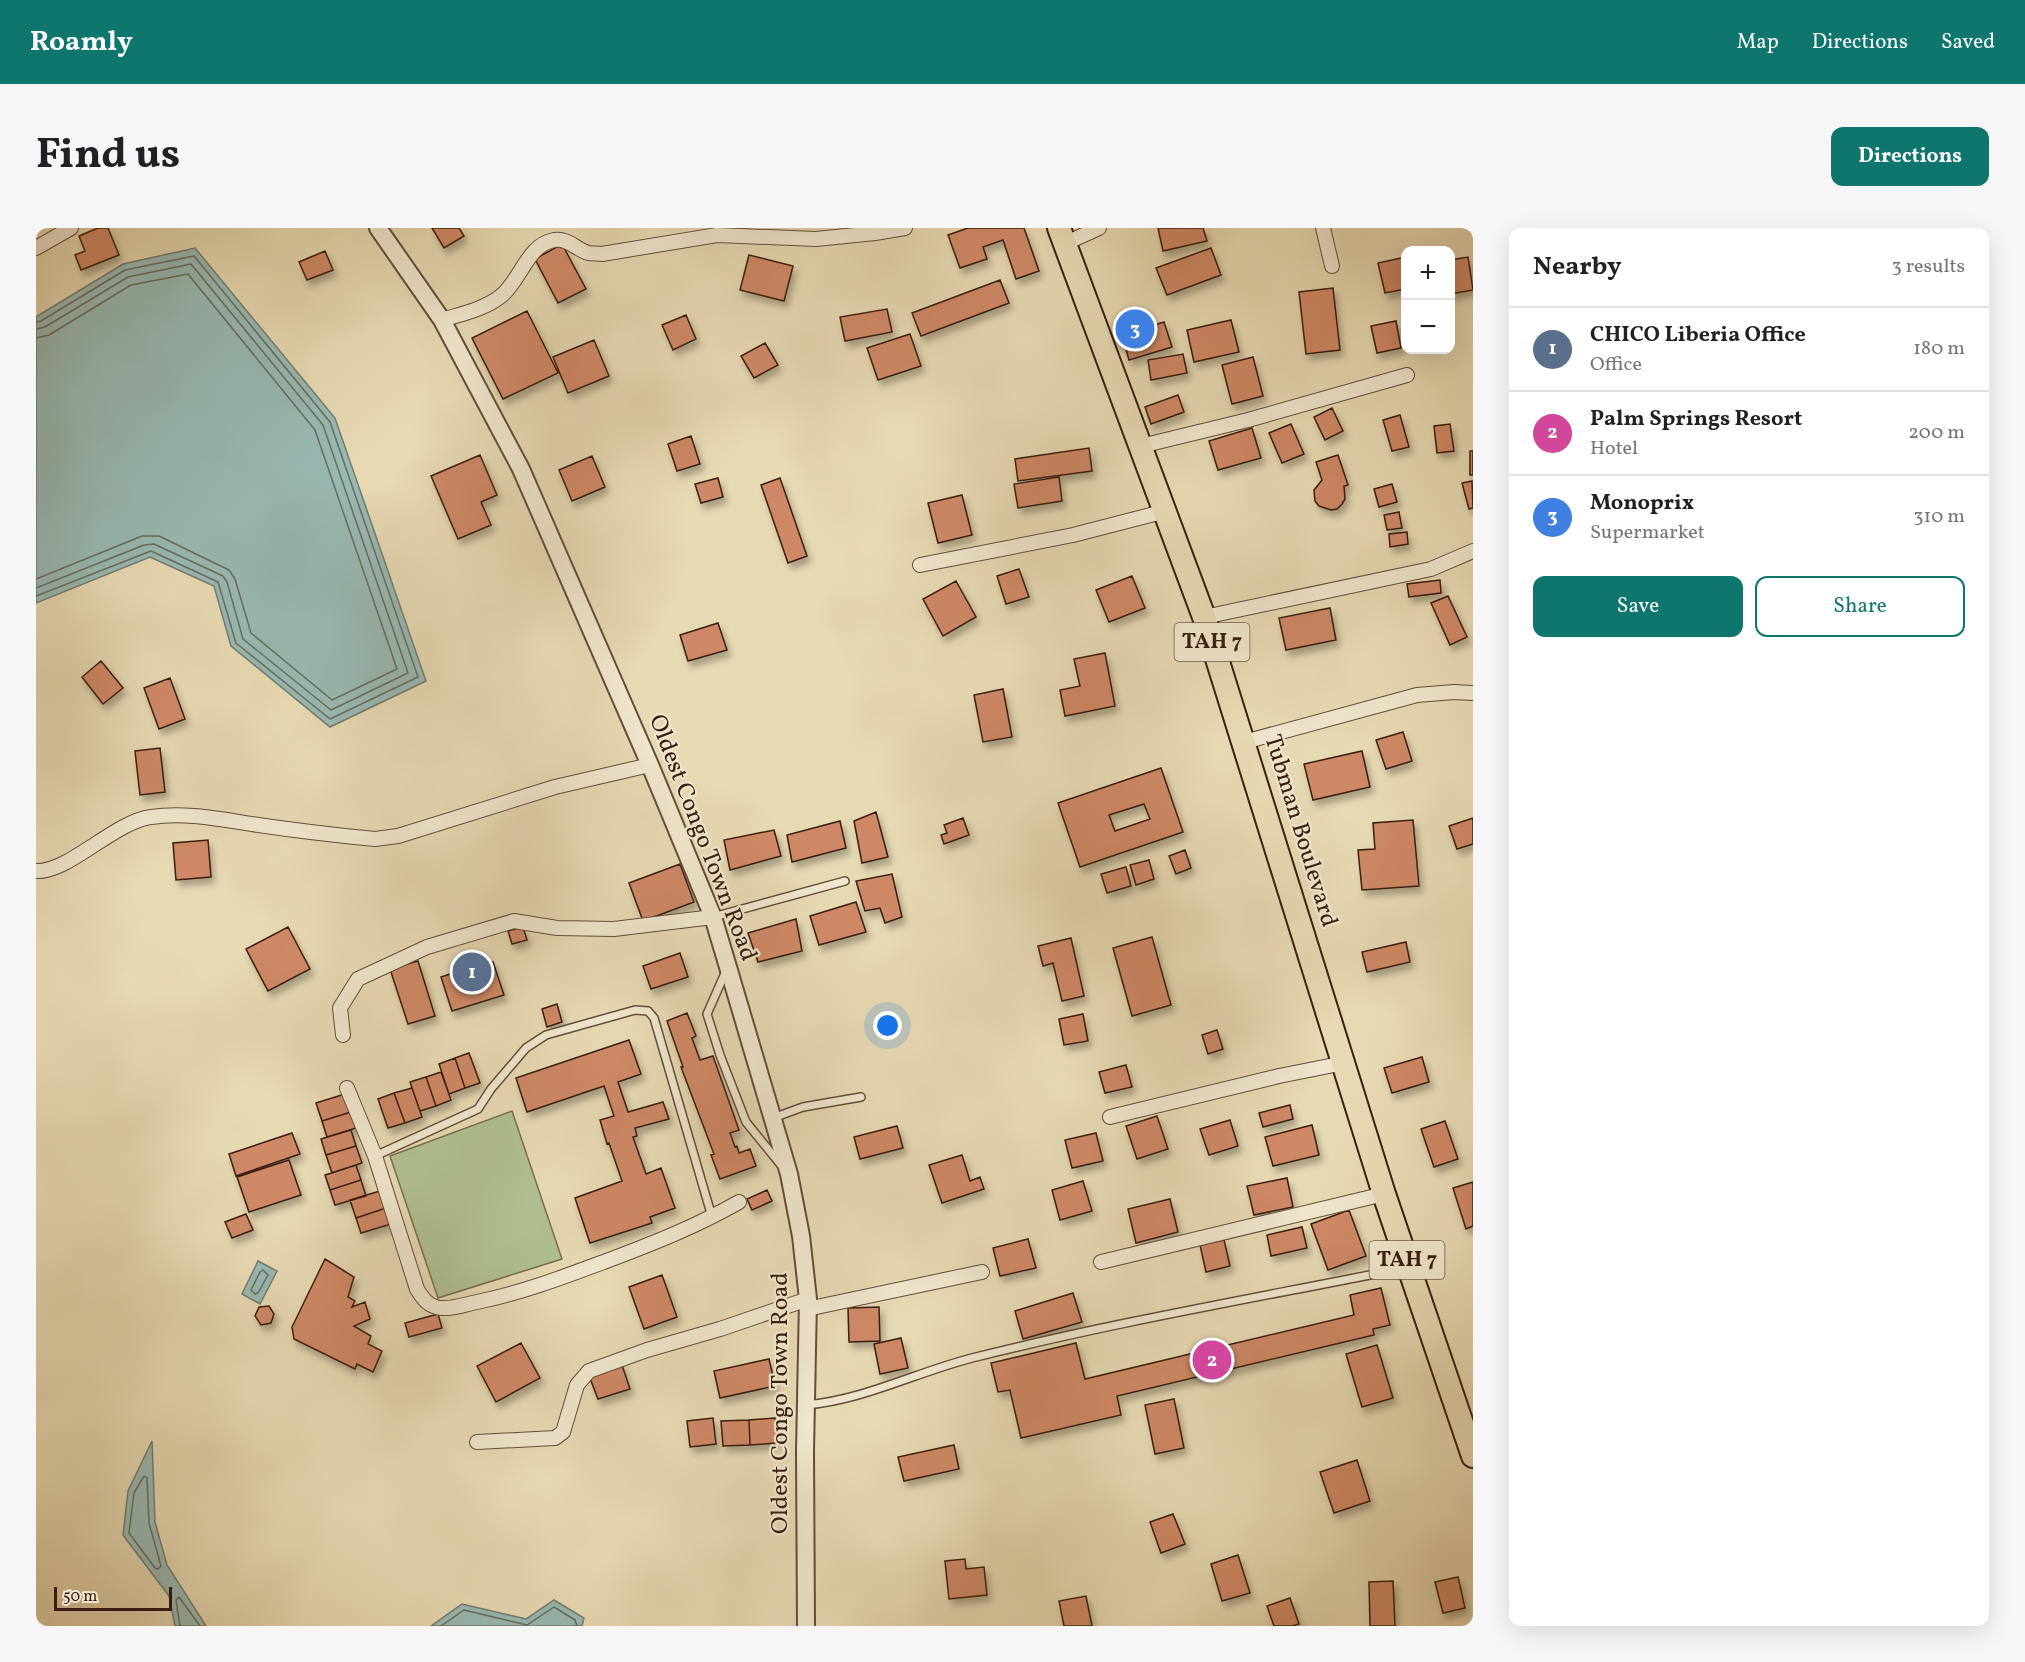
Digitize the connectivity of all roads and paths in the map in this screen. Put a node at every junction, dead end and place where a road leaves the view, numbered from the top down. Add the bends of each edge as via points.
1 (71, 228) edge
2 (378, 228) edge
3 (905, 228) edge
4 (1099, 228) edge
5 (1323, 228) edge
6 (1062, 236) edge
7 (36, 248) edge
8 (1332, 266) dead end
9 (441, 320) junction
10 (1407, 375) dead end
11 (1141, 446) junction
12 (1166, 511) junction
13 (1473, 551) edge
14 (920, 566) dead end
15 (1204, 617) junction
16 (1473, 693) edge
17 (1244, 742) junction
18 (650, 765) junction
19 (36, 871) edge
20 (845, 880) dead end
21 (713, 917) junction
22 (728, 966) junction
23 (343, 1035) dead end
24 (1344, 1063) junction
25 (347, 1088) dead end
26 (861, 1097) dead end
27 (773, 1118) junction
28 (1110, 1118) dead end
29 (375, 1156) junction
30 (789, 1174) junction
31 (1384, 1194) junction
32 (739, 1202) dead end
33 (712, 1217) junction
34 (1101, 1262) dead end
35 (1409, 1267) junction
36 (982, 1272) dead end
37 (808, 1304) junction
38 (806, 1406) junction
39 (477, 1442) dead end
40 (1473, 1456) edge
41 (806, 1626) edge

1 - 7 street
2 - 9 street, Oldest Congo Town Road
3 - 9 street via 816,239 717,235 602,254 589,253 569,242 546,242 533,252 514,283 500,296
4 - 6 street
5 - 8 street
6 - 11 highway, Tubman Boulevard / TAH 7
9 - 18 street, Oldest Congo Town Road via 521,469
10 - 11 street
11 - 12 highway, Tubman Boulevard / TAH 7
12 - 14 street via 1073,535
12 - 15 highway, Tubman Boulevard / TAH 7
13 - 15 street via 1431,569
15 - 17 highway, Tubman Boulevard / TAH 7
16 - 17 street via 1417,695
17 - 24 highway, Tubman Boulevard / TAH 7
18 - 19 street via 555,787 398,836 375,839 213,818 148,817 65,862
18 - 21 street, Oldest Congo Town Road
20 - 21 lane
21 - 22 street, Oldest Congo Town Road
21 - 23 street via 614,929 557,928 514,921 427,947 358,979 340,1008
22 - 27 street, Oldest Congo Town Road
22 - 30 lane via 708,1014 746,1122
24 - 28 street
24 - 31 highway, Tubman Boulevard / TAH 7
25 - 29 street
26 - 27 lane via 803,1107
27 - 30 street, Oldest Congo Town Road
29 - 33 street via 417,1289 424,1301 444,1308 513,1293 612,1259
29 - 33 lane via 478,1109 526,1048 546,1035 641,1009 654,1018
30 - 37 street, Oldest Congo Town Road
31 - 34 street
31 - 35 highway, Tubman Boulevard / TAH 7
32 - 33 street
35 - 38 lane via 1090,1331 970,1359 832,1403
35 - 40 highway, Tubman Boulevard / TAH 7
36 - 37 street
37 - 38 street, Oldest Congo Town Road
37 - 39 street via 646,1350 589,1371 577,1385 563,1432 555,1438
38 - 41 street, Oldest Congo Town Road

